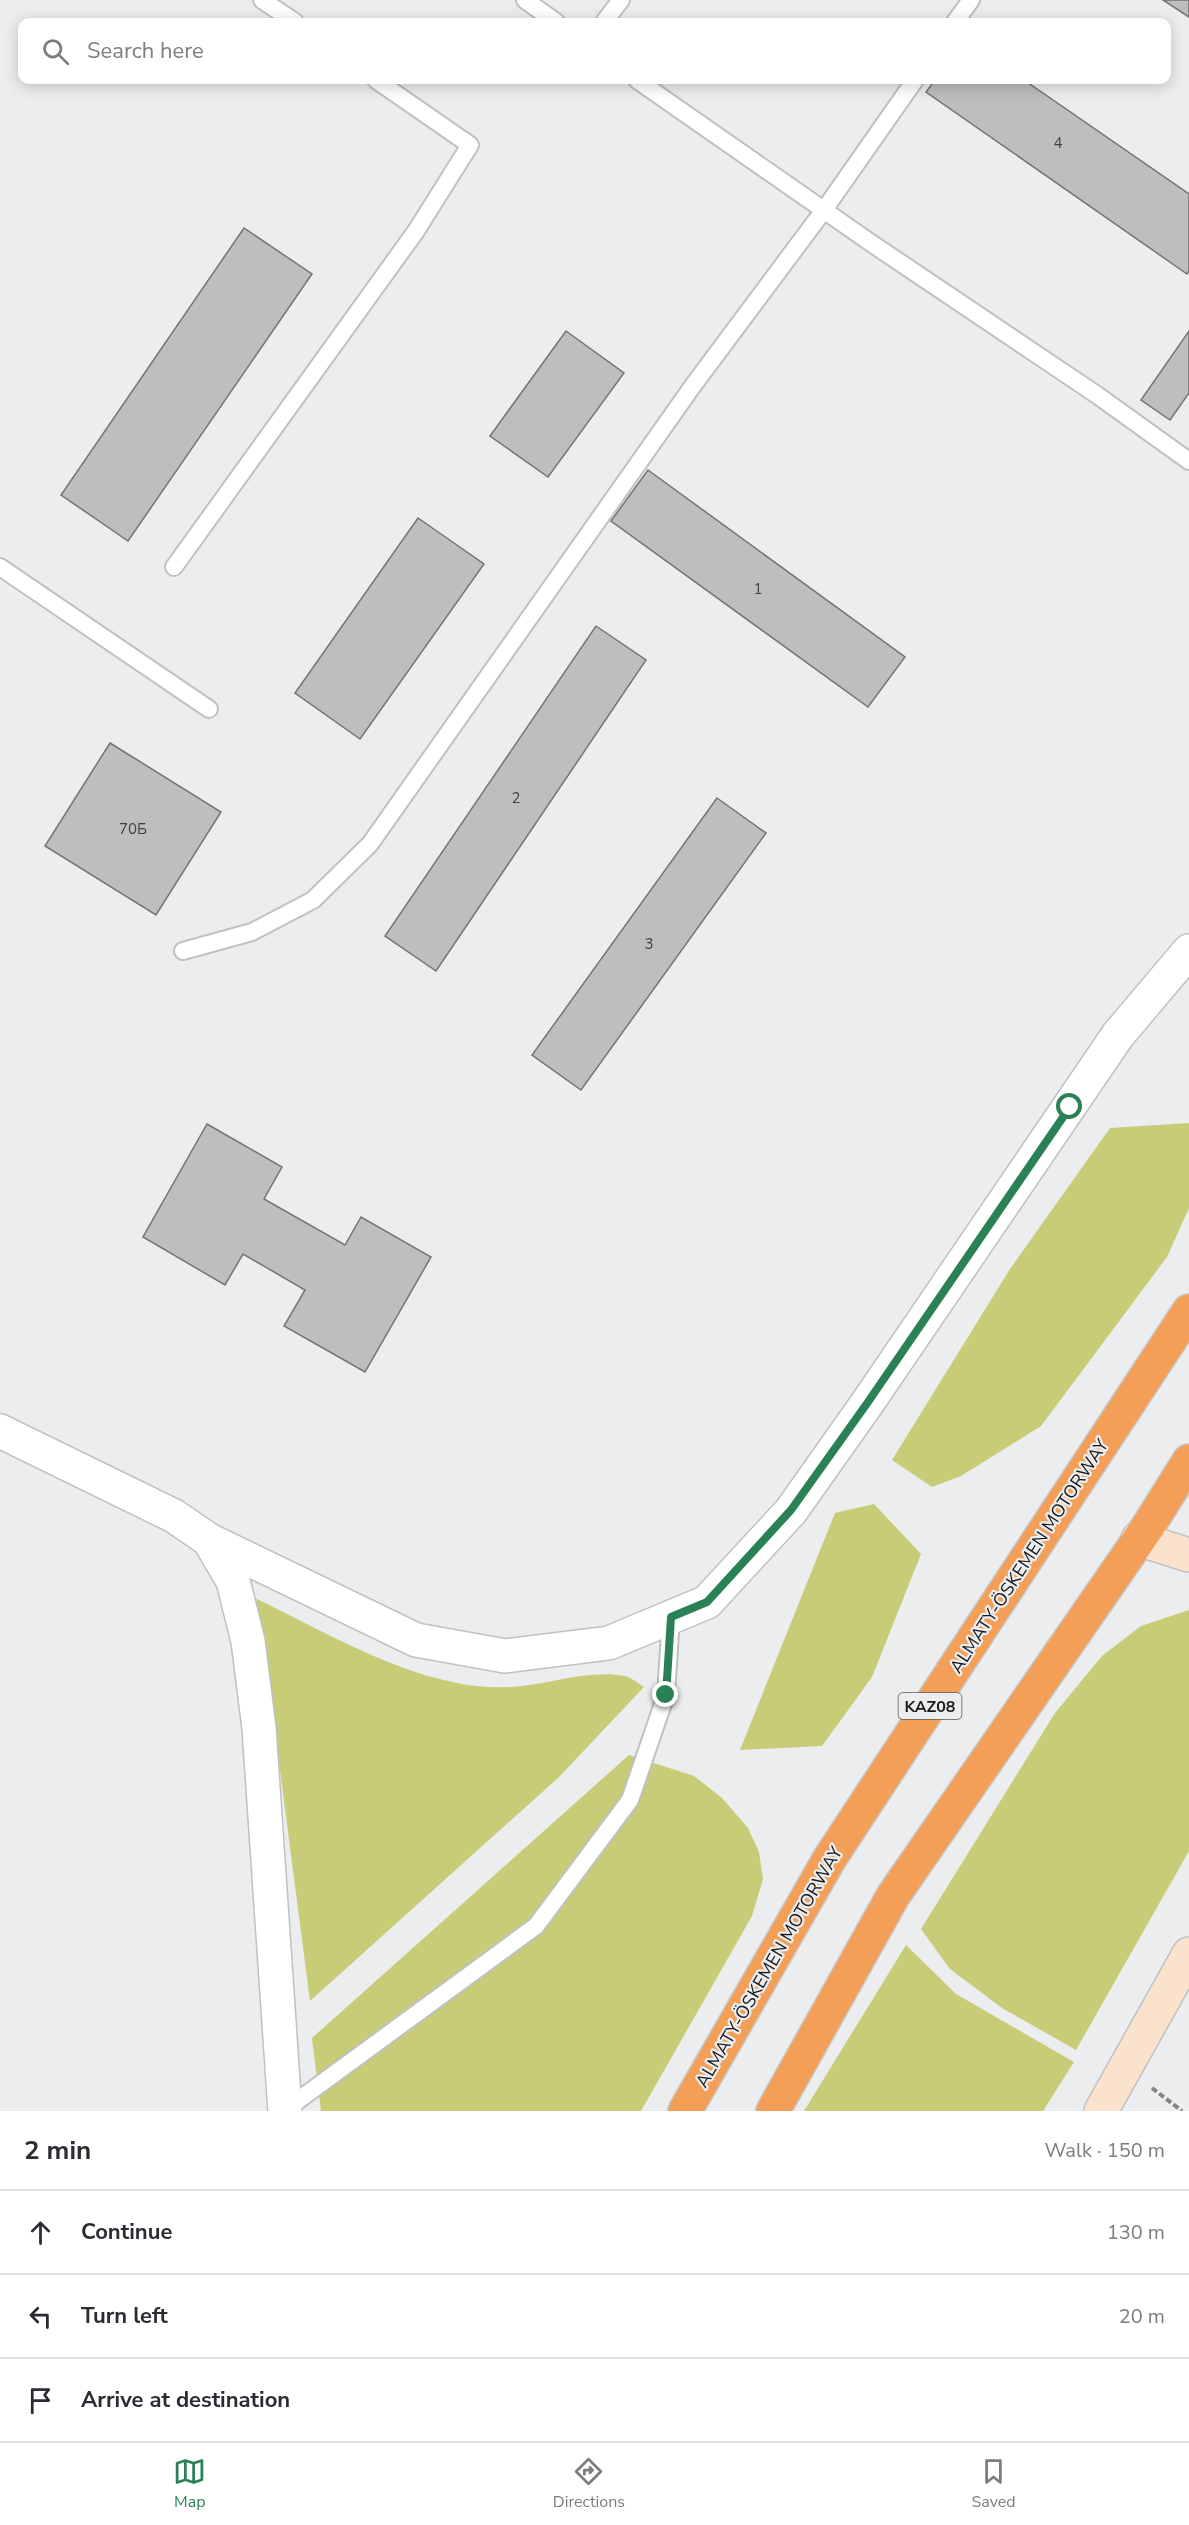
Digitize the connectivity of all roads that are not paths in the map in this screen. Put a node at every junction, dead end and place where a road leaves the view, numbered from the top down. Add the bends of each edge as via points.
1 (262, 0) edge
2 (525, 0) edge
3 (621, 0) edge
4 (971, 0) edge
5 (288, 18) edge
6 (550, 18) edge
7 (607, 18) edge
8 (958, 18) edge
9 (382, 84) edge
10 (643, 84) edge
11 (912, 84) edge
12 (824, 210) junction
13 (1189, 461) edge
14 (0, 567) edge
15 (174, 567) dead end
16 (209, 709) dead end
17 (183, 951) dead end
18 (1189, 951) edge
19 (1189, 1311) edge
20 (0, 1431) edge
21 (1189, 1461) edge
22 (1138, 1539) junction
23 (208, 1540) junction
24 (1189, 1555) edge
25 (671, 1617) junction
26 (1189, 1954) edge
27 (285, 2111) edge
28 (685, 2111) edge
29 (772, 2111) edge
30 (1101, 2111) edge

1 - 5 lane
2 - 6 lane
3 - 7 lane
4 - 8 lane
9 - 15 lane via 470,145 416,231
10 - 12 lane
11 - 12 lane
12 - 13 lane
12 - 17 lane via 692,387 370,844 313,900 252,932
14 - 16 lane
18 - 25 street via 1118,1035 791,1510 707,1602
19 - 28 highway, ALMATY-ÖSKEMEN MOTORWAY / KAZ08 via 830,1858
20 - 23 street via 174,1516
21 - 22 highway
22 - 24 street
22 - 29 highway via 893,1896
23 - 25 street via 416,1640 505,1656 609,1643
23 - 27 street via 233,1581 248,1641 259,1728
25 - 27 lane via 666,1695 630,1800 536,1926
26 - 30 street

